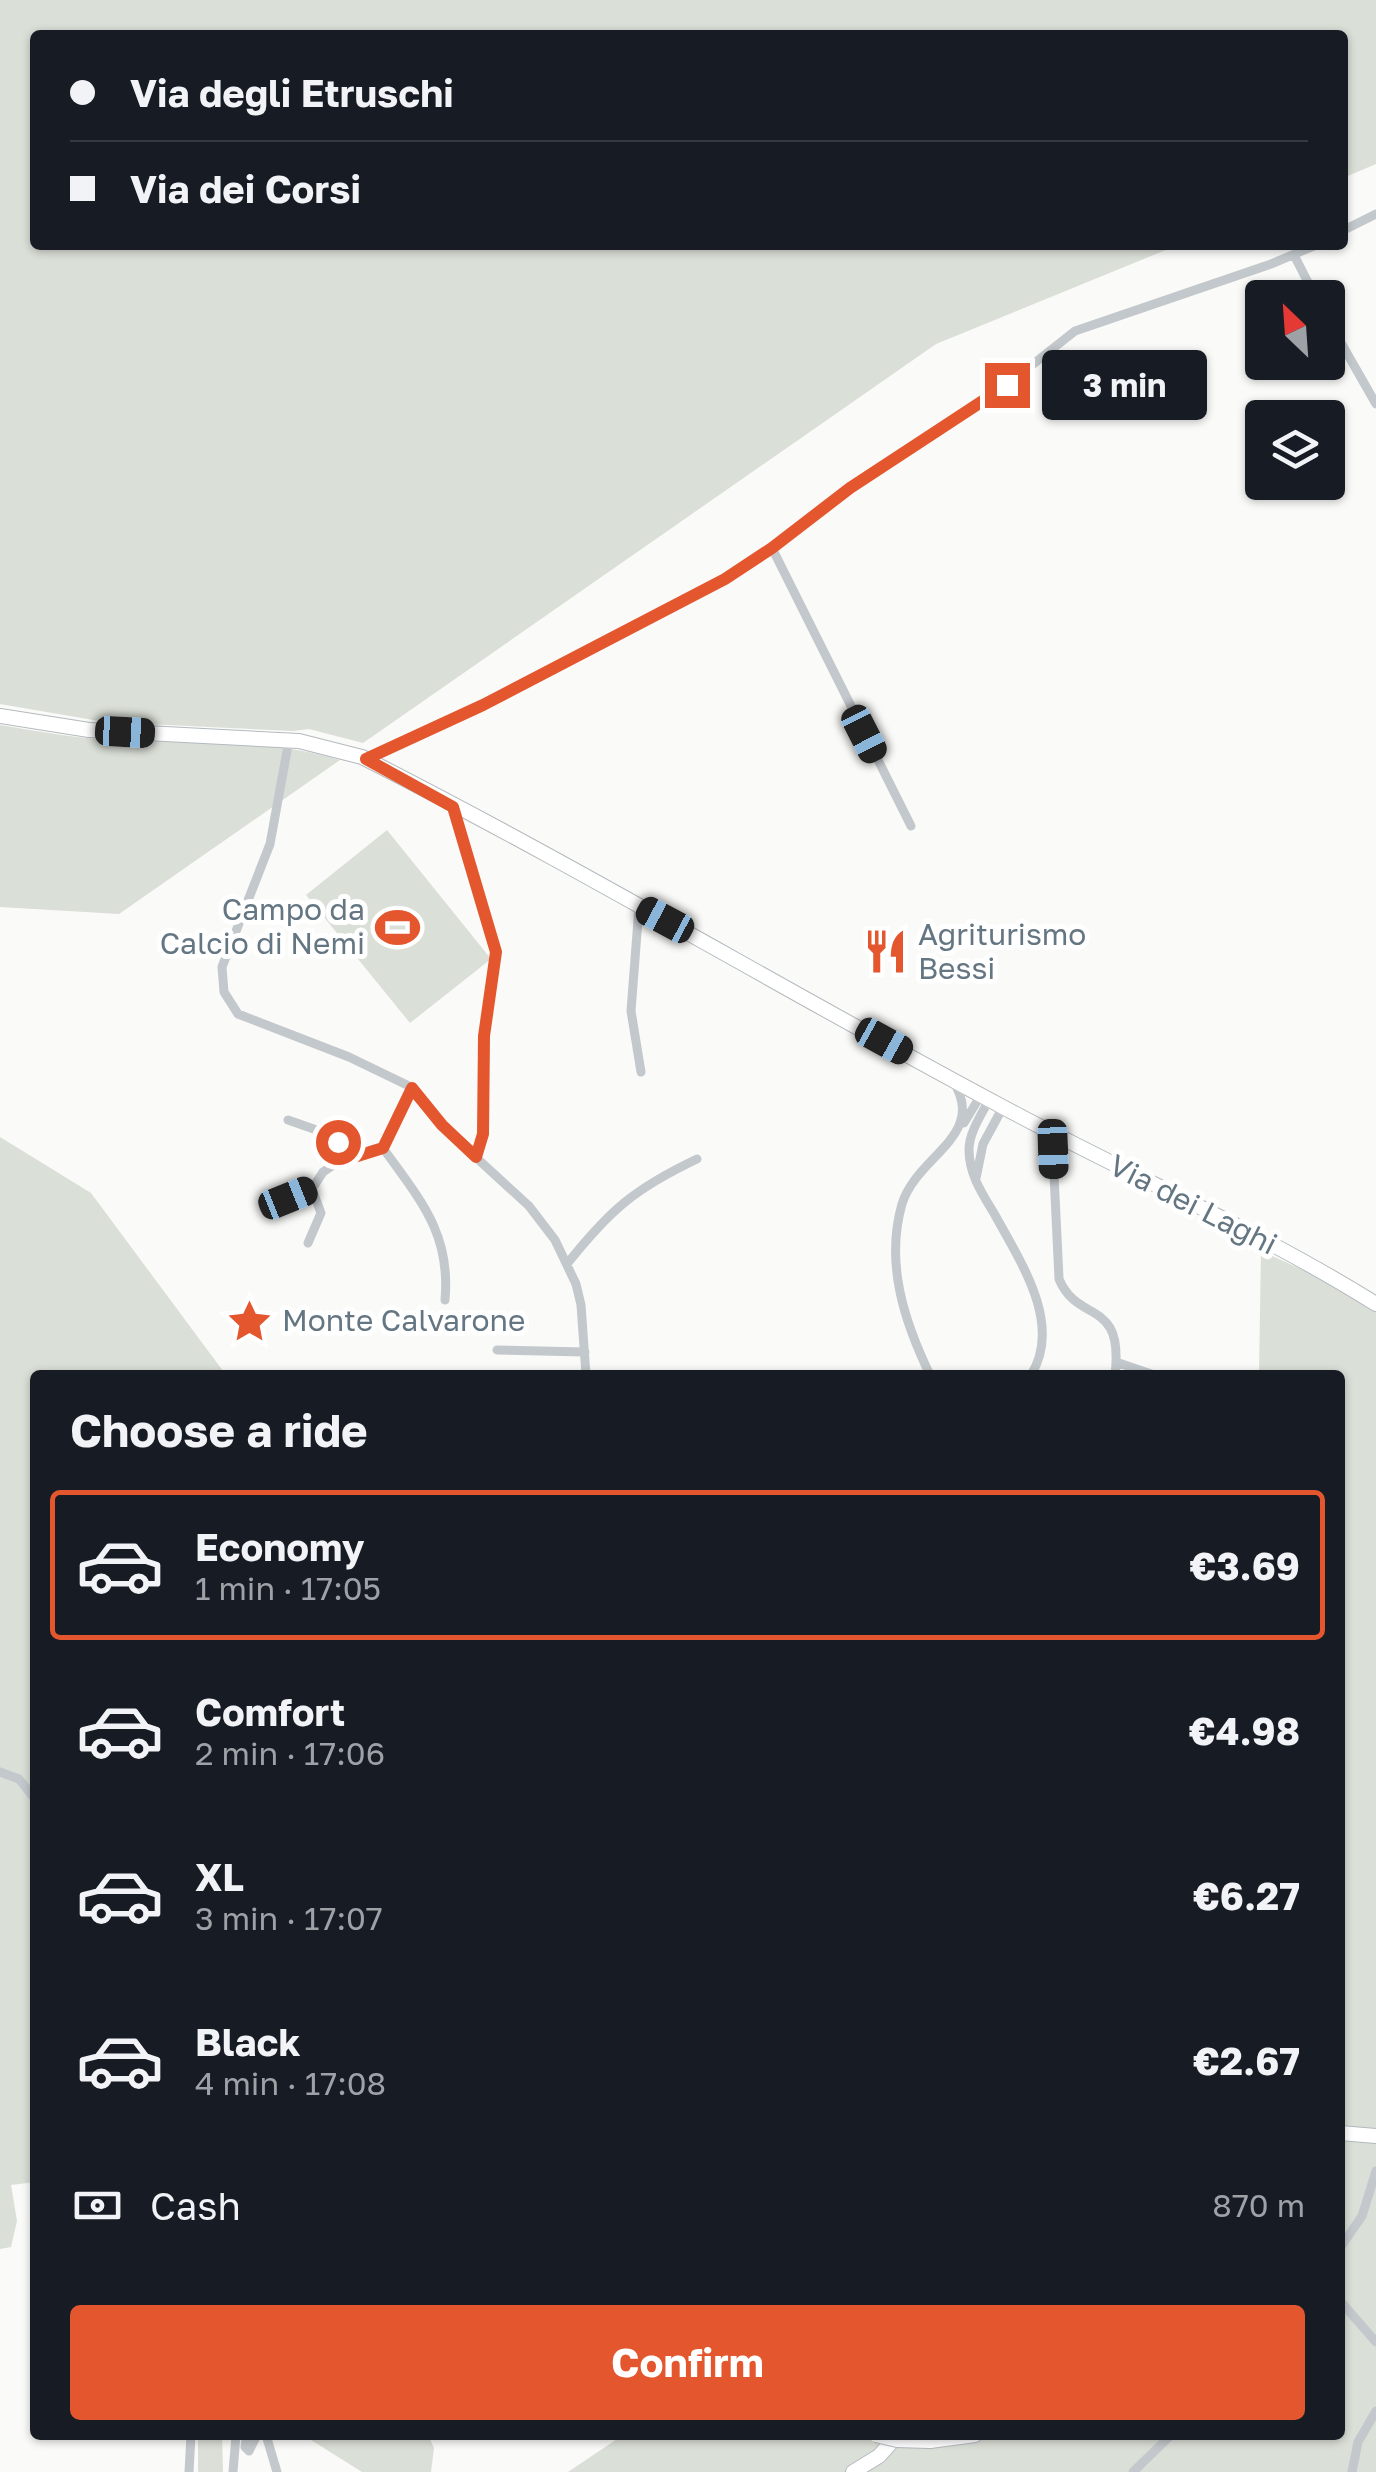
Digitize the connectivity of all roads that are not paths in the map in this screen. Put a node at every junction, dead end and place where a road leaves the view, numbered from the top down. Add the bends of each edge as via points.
1 (1376, 214) edge
2 (1348, 228) edge
3 (1305, 250) edge
4 (1294, 255) junction
5 (1307, 280) edge
6 (1345, 350) edge
7 (1376, 404) edge
8 (772, 548) junction
9 (0, 716) edge
10 (289, 740) junction
11 (366, 759) junction
12 (453, 807) junction
13 (911, 826) dead end
14 (639, 907) junction
15 (640, 1072) dead end
16 (951, 1078) junction
17 (412, 1088) junction
18 (991, 1101) junction
19 (288, 1120) dead end
20 (962, 1126) junction
21 (1052, 1133) junction
22 (383, 1148) junction
23 (476, 1157) junction
24 (351, 1158) junction
25 (697, 1159) dead end
26 (976, 1181) junction
27 (312, 1189) junction
28 (264, 1208) dead end
29 (308, 1242) dead end
30 (567, 1264) junction
31 (445, 1300) dead end
32 (1376, 1304) edge
33 (497, 1350) dead end
34 (585, 1352) junction
35 (1116, 1362) junction
36 (586, 1370) edge
37 (928, 1370) edge
38 (1034, 1370) edge
39 (1115, 1370) edge
40 (1139, 1370) edge
41 (0, 1772) edge
42 (30, 1792) edge
43 (1345, 2133) edge
44 (1376, 2136) edge
45 (1376, 2171) edge
46 (1345, 2240) edge
47 (1345, 2308) edge
48 (1376, 2342) edge
49 (1376, 2411) edge
50 (191, 2440) edge
51 (236, 2440) edge
52 (267, 2440) edge
53 (893, 2440) edge
54 (898, 2440) edge
55 (938, 2440) edge
56 (1167, 2440) edge
57 (189, 2472) edge
58 (233, 2472) edge
59 (277, 2472) edge
60 (854, 2472) edge
61 (1133, 2472) edge
62 (1352, 2472) edge

1 - 2 street
3 - 4 street
4 - 5 street
4 - 8 street via 1075,331
6 - 7 street
8 - 11 street via 709,588
8 - 13 street
9 - 10 main road, Via dei Laghi via 89,730
10 - 11 main road, Via dei Laghi
10 - 17 street via 270,844 222,967 224,992 247,1019 349,1056
11 - 12 main road, Via dei Laghi
12 - 14 main road, Via dei Laghi
12 - 23 street via 496,952
14 - 15 street via 631,1011
14 - 16 main road, Via dei Laghi
16 - 18 main road, Via dei Laghi
16 - 20 street via 964,1104
17 - 22 street
17 - 23 street
18 - 20 street
18 - 21 main road, Via dei Laghi
18 - 26 street
18 - 26 street via 968,1148
19 - 24 street via 328,1134
20 - 37 street via 908,1188 896,1238 899,1292
21 - 32 main road, Via dei Laghi
21 - 35 street via 1058,1279 1068,1295 1109,1323
22 - 24 street
22 - 31 street via 441,1239
23 - 30 street via 536,1213
24 - 27 street via 327,1169
25 - 30 street via 620,1204
26 - 38 street via 1042,1318
27 - 28 street
27 - 29 street via 320,1213
30 - 34 street via 580,1298
33 - 34 street
34 - 36 street
35 - 39 street
35 - 40 street
41 - 42 street
43 - 44 main road
45 - 46 street via 1366,2208
47 - 48 street
49 - 62 street via 1359,2438
50 - 57 street
51 - 58 street
52 - 59 street
53 - 60 main road
54 - 55 main road, bridge
56 - 61 street

